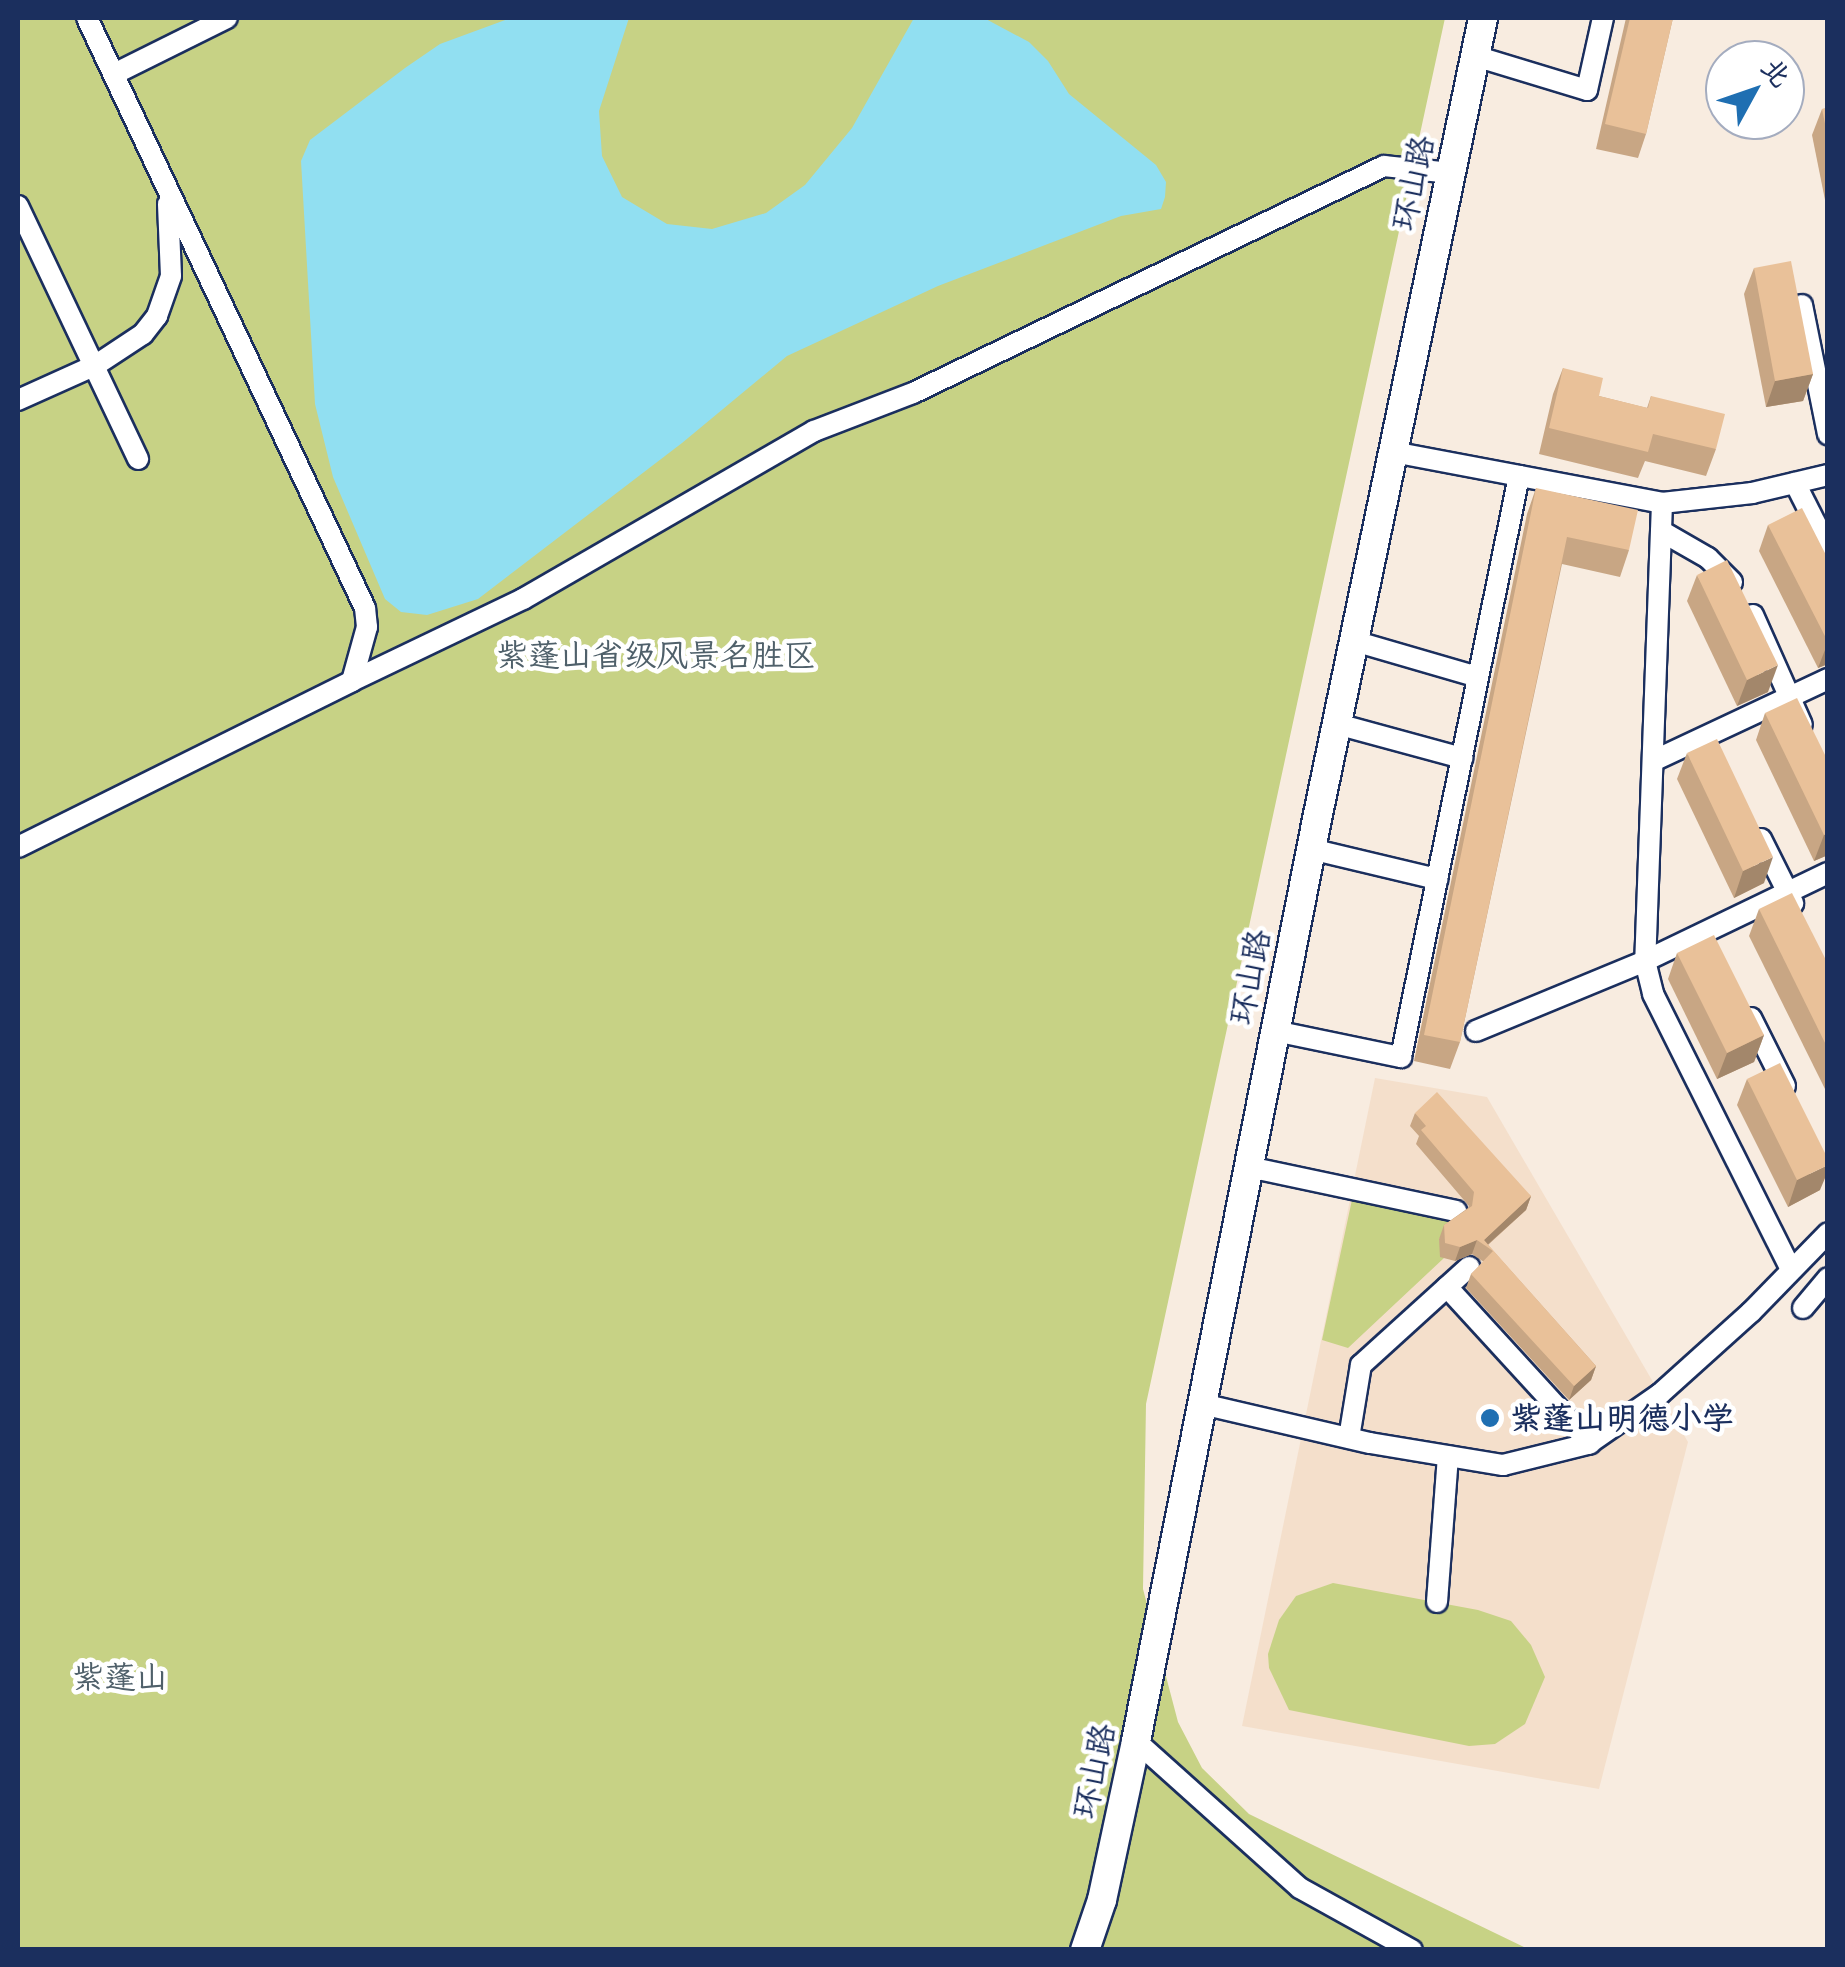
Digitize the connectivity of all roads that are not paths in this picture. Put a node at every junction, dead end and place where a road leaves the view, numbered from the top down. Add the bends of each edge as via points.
1 (227, 18) edge
2 (1483, 18) edge
3 (1603, 18) edge
4 (88, 20) edge
5 (1475, 56) junction
6 (114, 74) junction
7 (1451, 173) junction
8 (167, 192) junction
9 (18, 206) edge
10 (1802, 305) edge
11 (96, 365) junction
12 (18, 400) edge
13 (1828, 434) edge
14 (1393, 452) junction
15 (138, 460) dead end
16 (1828, 475) edge
17 (1520, 476) junction
18 (1795, 483) junction
19 (1662, 502) junction
20 (1661, 531) junction
21 (1828, 548) edge
22 (1354, 641) junction
23 (1478, 676) junction
24 (1828, 678) edge
25 (352, 681) junction
26 (1788, 697) junction
27 (1337, 724) junction
28 (1812, 747) edge
29 (1462, 758) junction
30 (1653, 760) junction
31 (1753, 822) edge
32 (18, 847) edge
33 (1311, 849) junction
34 (1828, 873) edge
35 (1437, 879) junction
36 (1788, 892) junction
37 (1804, 924) edge
38 (1646, 962) junction
39 (1742, 1000) edge
40 (1476, 1031) dead end
41 (1275, 1032) junction
42 (1793, 1104) edge
43 (1248, 1167) junction
44 (1456, 1211) edge
45 (1828, 1233) edge
46 (1470, 1267) dead end
47 (1791, 1269) junction
48 (1828, 1278) edge
49 (1447, 1287) junction
50 (1803, 1308) dead end
51 (1202, 1404) junction
52 (1349, 1438) junction
53 (1590, 1443) junction
54 (1448, 1456) junction
55 (1437, 1602) dead end
56 (1136, 1740) junction
57 (1085, 1950) edge
58 (1412, 1950) edge

1 - 6 street
2 - 5 main road, 环山路
3 - 5 street via 1587,90
4 - 6 street
5 - 7 main road, 环山路
6 - 8 street
7 - 14 main road, 环山路
7 - 25 street via 1384,166 913,393 814,431 524,600
8 - 11 street via 170,291 143,334
8 - 25 street via 365,608 366,638
9 - 11 street
10 - 13 street
11 - 12 street
11 - 15 street
14 - 17 street
14 - 22 main road, 环山路
16 - 18 street
17 - 19 street
17 - 23 street
18 - 19 street
18 - 21 street
19 - 20 street
20 - 26 street via 1708,558 1742,592
20 - 30 street
22 - 23 street
22 - 27 main road, 环山路
23 - 29 street
24 - 26 street
25 - 32 street
26 - 28 street
26 - 30 street via 1714,743
27 - 29 street
27 - 33 main road, 环山路
29 - 35 street
30 - 38 street
31 - 36 street
33 - 35 street
33 - 41 main road, 环山路
34 - 36 street
35 - 41 street via 1401,1058
36 - 37 street
36 - 38 street via 1712,940
38 - 40 street
38 - 47 street via 1662,1012
39 - 42 street
41 - 43 main road, 环山路
43 - 44 street
43 - 51 main road, 环山路
45 - 47 street
46 - 49 street
47 - 53 street via 1660,1394
48 - 50 street
49 - 52 street via 1361,1365
49 - 53 street
51 - 52 street
51 - 56 main road, 环山路
52 - 54 street
53 - 54 street via 1503,1464
54 - 55 street
56 - 57 main road, 环山路
56 - 58 street via 1300,1888

